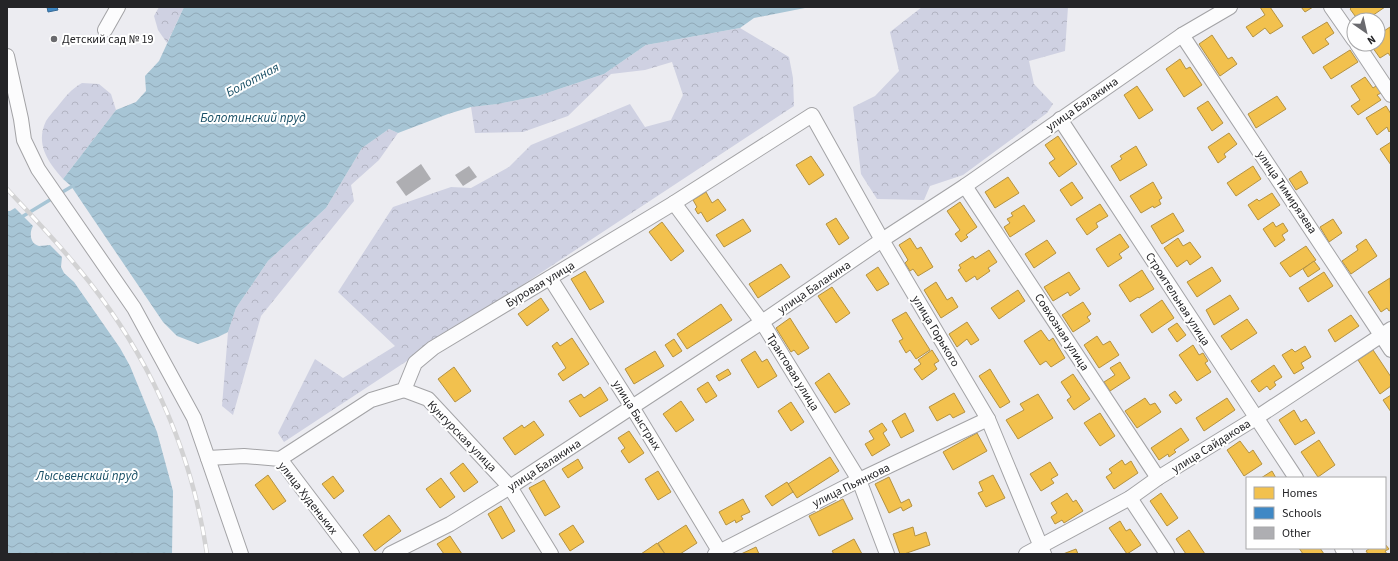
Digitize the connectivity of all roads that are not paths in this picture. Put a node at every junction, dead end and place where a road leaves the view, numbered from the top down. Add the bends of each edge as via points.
1 (118, 7) edge
2 (1230, 7) edge
3 (1331, 7) edge
4 (1346, 29) edge
5 (105, 30) dead end
6 (1182, 35) junction
7 (1362, 52) edge
8 (7, 56) edge
9 (1391, 94) edge
10 (812, 115) joint
11 (1060, 119) junction
12 (965, 186) junction
13 (674, 203) junction
14 (882, 240) junction
15 (550, 278) junction
16 (762, 322) junction
17 (1386, 333) edge
18 (1391, 350) edge
19 (404, 390) junction
20 (632, 407) junction
21 (1256, 418) junction
22 (988, 419) junction
23 (208, 458) junction
24 (280, 459) junction
25 (1295, 477) edge
26 (1158, 478) junction
27 (859, 480) junction
28 (510, 487) junction
29 (1130, 498) junction
30 (1042, 550) edge
31 (719, 553) edge
32 (241, 554) edge
33 (352, 554) edge
34 (390, 554) edge
35 (551, 554) edge
36 (888, 554) edge
37 (1026, 554) edge
38 (1167, 554) edge

1 - 5 street
2 - 6 street, улица Балакина
3 - 4 street
6 - 11 street, улица Балакина
6 - 17 street, улица Тимирязева
7 - 9 street
8 - 23 street via 24,140 38,169 134,308 194,418
10 - 13 street, Буровая улица
10 - 14 street, улица Горького
11 - 12 street, улица Балакина
11 - 21 street, Строительная улица
12 - 14 street, улица Балакина
12 - 26 street, Совхозная улица
13 - 15 street, Буровая улица
13 - 16 street, Трактовая улица
14 - 16 street, улица Балакина
14 - 22 street, улица Горького
15 - 19 street, Буровая улица via 433,348 415,363
15 - 20 street, улица Быстрых
16 - 20 street, улица Балакина
16 - 27 street, Трактовая улица
17 - 18 street, улица Тимирязева
17 - 21 street, улица Сайдакова
19 - 24 street via 371,400
19 - 28 street, Кунгурская улица via 428,399
20 - 28 street, улица Балакина
20 - 31 street, улица Быстрых
21 - 25 street, Строительная улица
21 - 26 street, улица Сайдакова
22 - 27 street, улица Пьянкова
22 - 30 street, улица Горького
23 - 24 street, улица Худеньких via 244,456
23 - 32 street
24 - 33 street, улица Худеньких
26 - 29 street, улица Сайдакова
27 - 31 street, улица Пьянкова
27 - 36 street, Трактовая улица
28 - 34 street, улица Балакина via 450,524
28 - 35 street, Кунгурская улица
29 - 30 street, улица Сайдакова
29 - 38 street
30 - 37 street, улица Сайдакова

